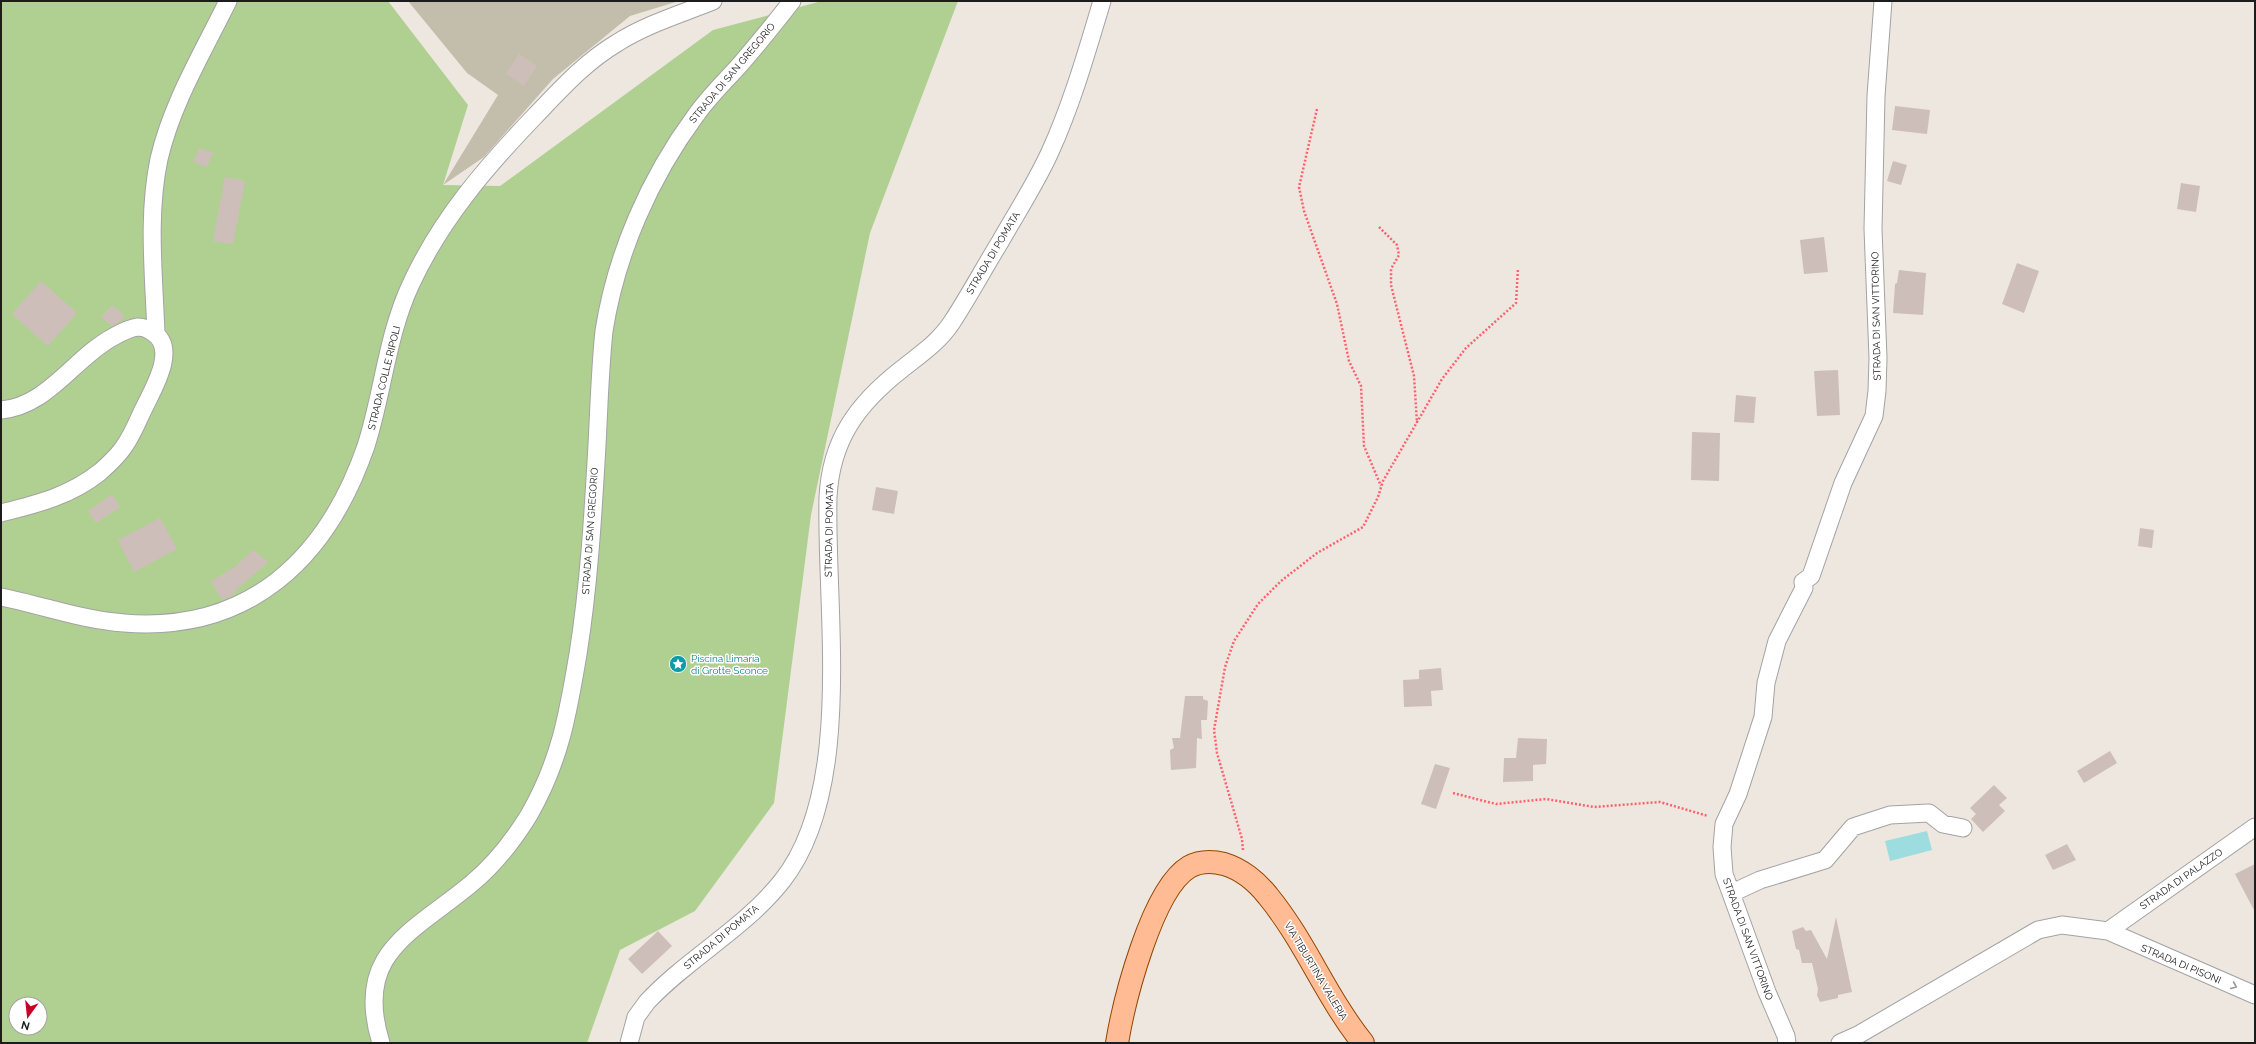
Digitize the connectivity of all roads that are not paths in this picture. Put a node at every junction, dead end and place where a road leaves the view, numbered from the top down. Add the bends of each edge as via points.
1 (228, 1) edge
2 (713, 1) edge
3 (792, 1) edge
4 (1102, 1) edge
5 (1883, 1) edge
6 (156, 334) junction
7 (1, 410) edge
8 (1, 513) edge
9 (1, 597) edge
10 (2255, 827) edge
11 (1963, 828) dead end
12 (1732, 893) junction
13 (2108, 931) junction
14 (2255, 995) edge
15 (381, 1043) edge
16 (629, 1043) edge
17 (1117, 1043) edge
18 (1363, 1043) edge
19 (1787, 1043) edge
20 (1840, 1043) edge

1 - 6 street via 179,102 159,160 152,222
2 - 9 street, STRADA COLLE RIPOLI via 631,34 586,65 502,151 462,198 430,247 407,295 394,333 370,432 350,486 336,514 320,537 288,573 257,595 227,610 175,622 121,623
3 - 15 street, STRADA DI SAN GREGORIO via 685,130 651,190 630,236 614,284 604,331 584,616 563,737 536,801 502,852 472,883 410,931 384,960 373,998
4 - 16 street, STRADA DI POMATA via 1066,114 1051,152 1033,186 956,315 937,342 890,378 865,404 850,422 836,448 828,497 831,697 829,736 816,810 806,842 788,872 764,901 647,1002 636,1017
5 - 12 street, STRADA DI SAN VITTORINO via 1876,96 1873,229 1878,358 1874,416 1843,483 1811,576 1803,582 1804,588 1777,640 1766,683 1763,717 1751,758 1724,828 1722,859 1724,874
6 - 7 street via 137,327 119,333 90,352 37,397 16,407
6 - 8 street via 164,348 161,371 132,434 115,458 100,472 68,493 46,502
10 - 13 street, STRADA DI PALAZZO
11 - 12 street via 1943,824 1929,813 1890,815 1853,826 1825,860 1760,880
12 - 19 street, STRADA DI SAN VITTORINO
13 -> 14 street, STRADA DI PISONI
13 - 20 street, STRADA DI PISONI via 2062,925 2038,930
17 - 18 main road, VIA TIBURTINA VALERIA via 1143,947 1159,906 1181,873 1204,862 1220,863 1234,868 1268,895 1309,956 1342,1017

